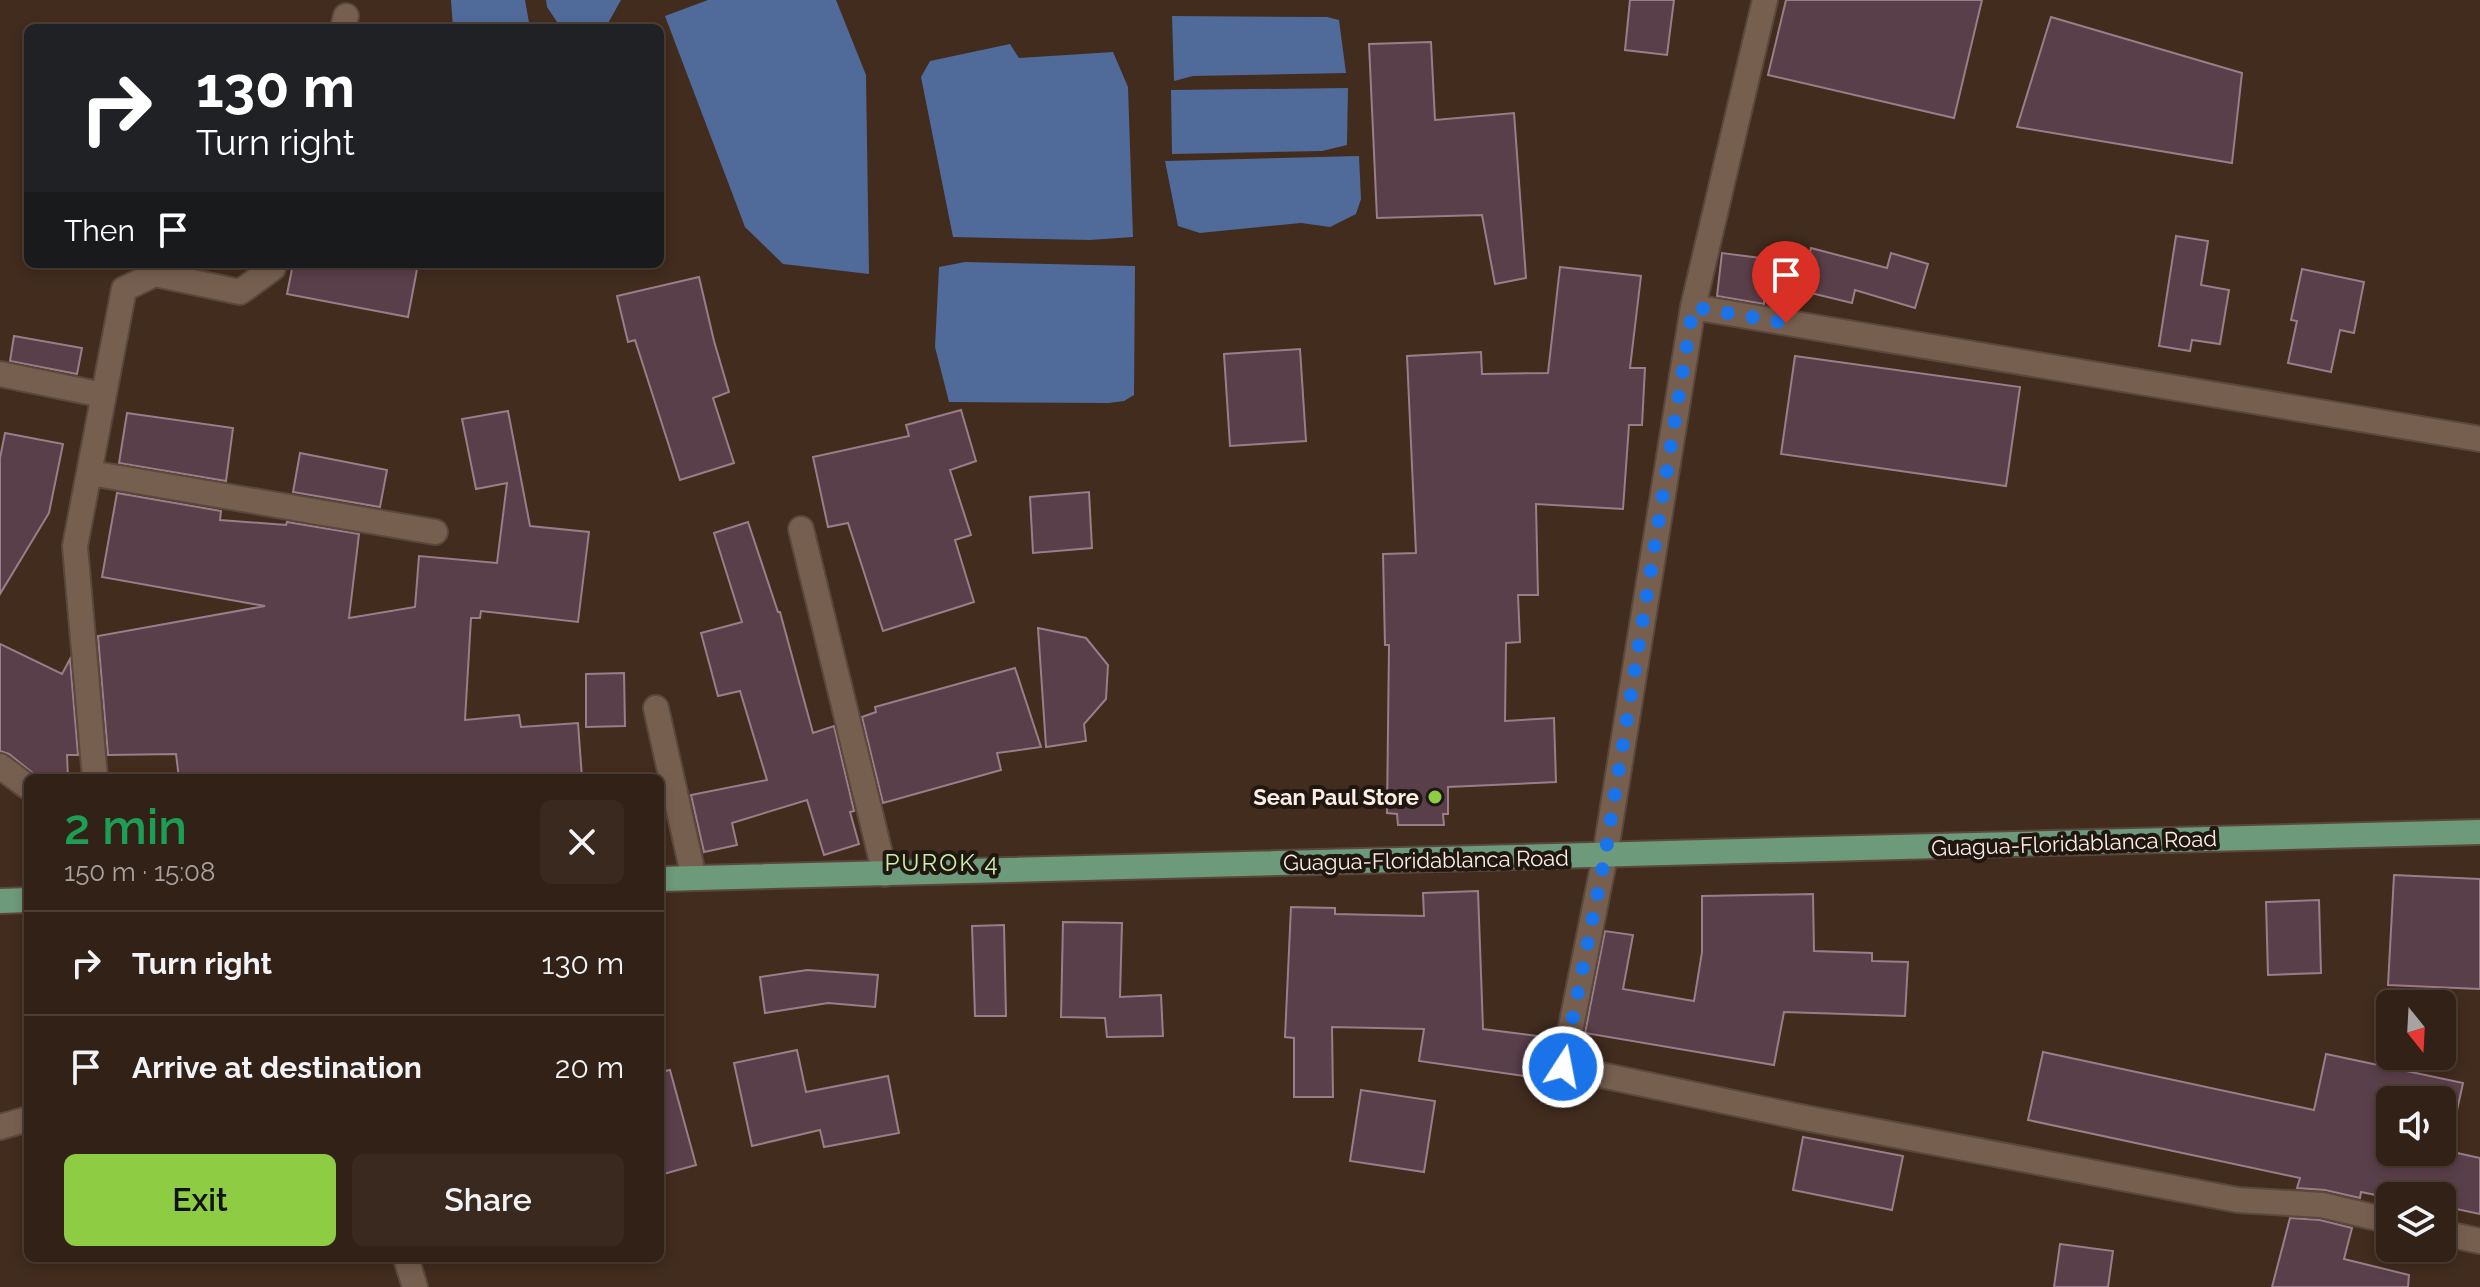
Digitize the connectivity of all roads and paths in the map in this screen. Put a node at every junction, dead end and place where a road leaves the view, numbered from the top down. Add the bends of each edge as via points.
1 (1765, 0) edge
2 (273, 268) edge
3 (1693, 307) junction
4 (0, 374) edge
5 (103, 395) junction
6 (2480, 439) edge
7 (90, 473) junction
8 (801, 529) dead end
9 (435, 532) dead end
10 (656, 708) dead end
11 (0, 766) edge
12 (95, 774) edge
13 (24, 784) edge
14 (2480, 832) edge
15 (1605, 856) junction
16 (885, 874) junction
17 (694, 878) junction
18 (664, 879) edge
19 (24, 900) edge
20 (0, 901) edge
21 (24, 1120) edge
22 (0, 1127) edge
23 (2376, 1218) edge
24 (2456, 1236) edge
25 (2480, 1241) edge
26 (407, 1262) edge
27 (415, 1287) edge

1 - 3 street
2 - 5 street via 240,292 155,274 124,289
3 - 6 street
3 - 15 street
4 - 5 street
5 - 7 street
7 - 9 street
7 - 12 street via 75,546
8 - 16 street
10 - 17 street
11 - 13 street
14 - 15 main road, Guagua-Floridablanca Road
15 - 16 main road, Guagua-Floridablanca Road
15 - 23 street via 1563,1067 2238,1200 2322,1205
16 - 17 main road, Guagua-Floridablanca Road
17 - 18 main road, Guagua-Floridablanca Road
19 - 20 main road
21 - 22 street
24 - 25 street
26 - 27 street

